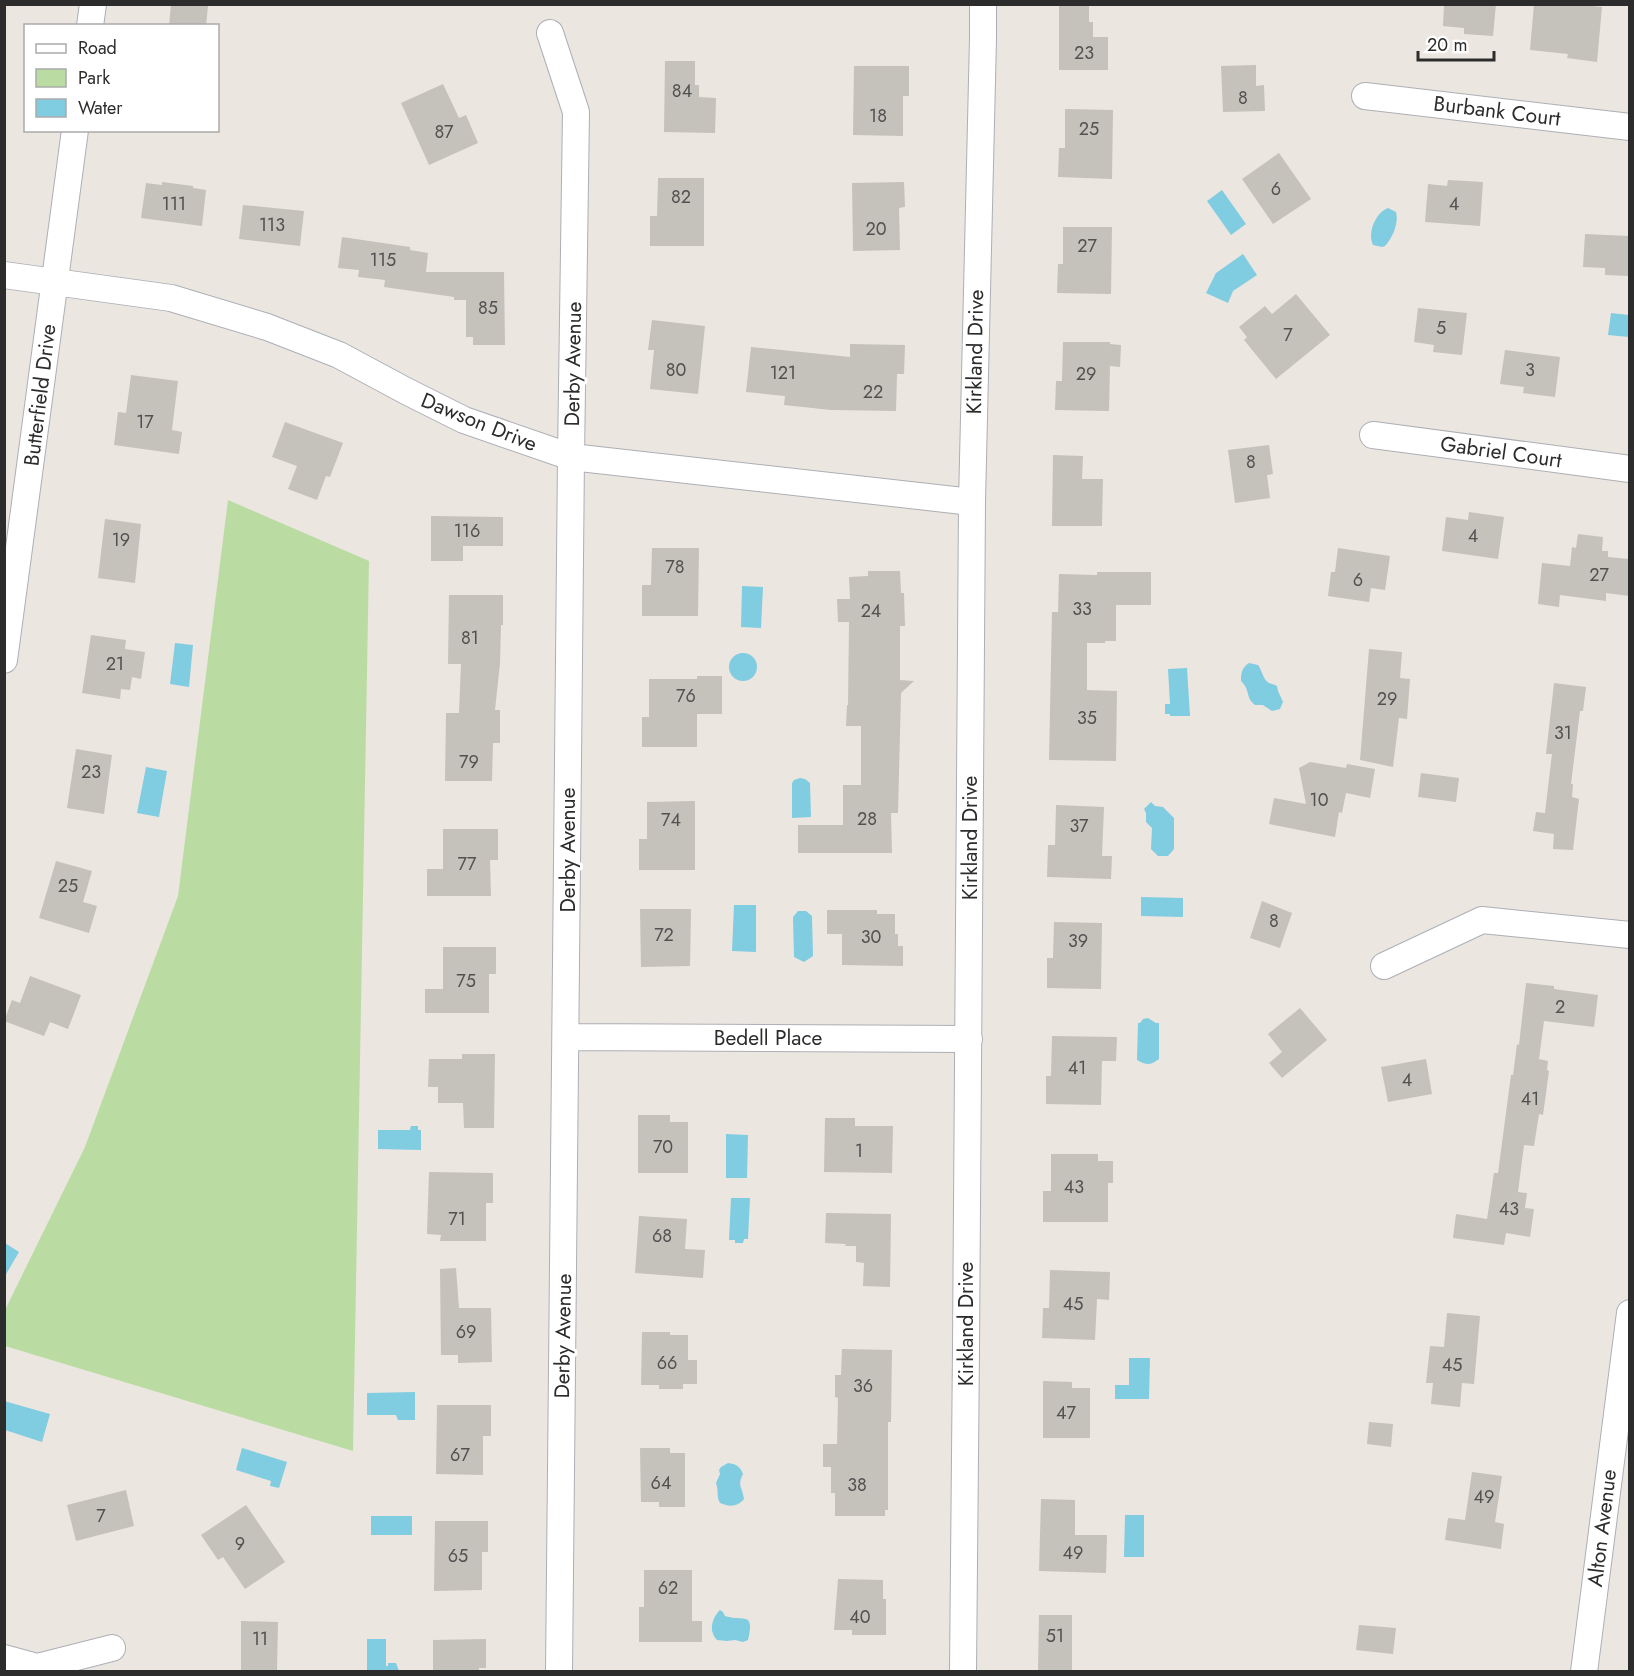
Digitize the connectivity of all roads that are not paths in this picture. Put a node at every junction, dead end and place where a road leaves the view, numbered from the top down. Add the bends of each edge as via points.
1 (93, 4) edge
2 (983, 4) edge
3 (90, 24) edge
4 (550, 33) dead end
5 (1365, 96) dead end
6 (1629, 127) edge
7 (75, 132) edge
8 (4, 275) edge
9 (54, 282) junction
10 (1373, 435) dead end
11 (571, 457) junction
12 (1629, 469) edge
13 (972, 502) junction
14 (4, 660) edge
15 (1629, 935) edge
16 (1384, 966) dead end
17 (567, 1037) junction
18 (969, 1039) junction
19 (1629, 1320) edge
20 (112, 1648) dead end
21 (4, 1658) edge
22 (559, 1671) edge
23 (963, 1671) edge
24 (1584, 1671) edge

1 - 3 street
2 - 13 street, Kirkland Drive
4 - 11 street, Derby Avenue via 576,112
5 - 6 street, Burbank Court
7 - 9 street, Butterfield Drive
8 - 9 street, Dawson Drive
9 - 11 street, Dawson Drive via 171,298 267,327 339,355 464,420
9 - 14 street, Butterfield Drive
10 - 12 street, Gabriel Court
11 - 13 street, Dawson Drive
11 - 17 street, Derby Avenue
13 - 18 street, Kirkland Drive
15 - 16 street via 1482,920
17 - 18 street, Bedell Place
17 - 22 street, Derby Avenue
18 - 23 street, Kirkland Drive
19 - 24 street, Alton Avenue
20 - 21 street via 37,1667

